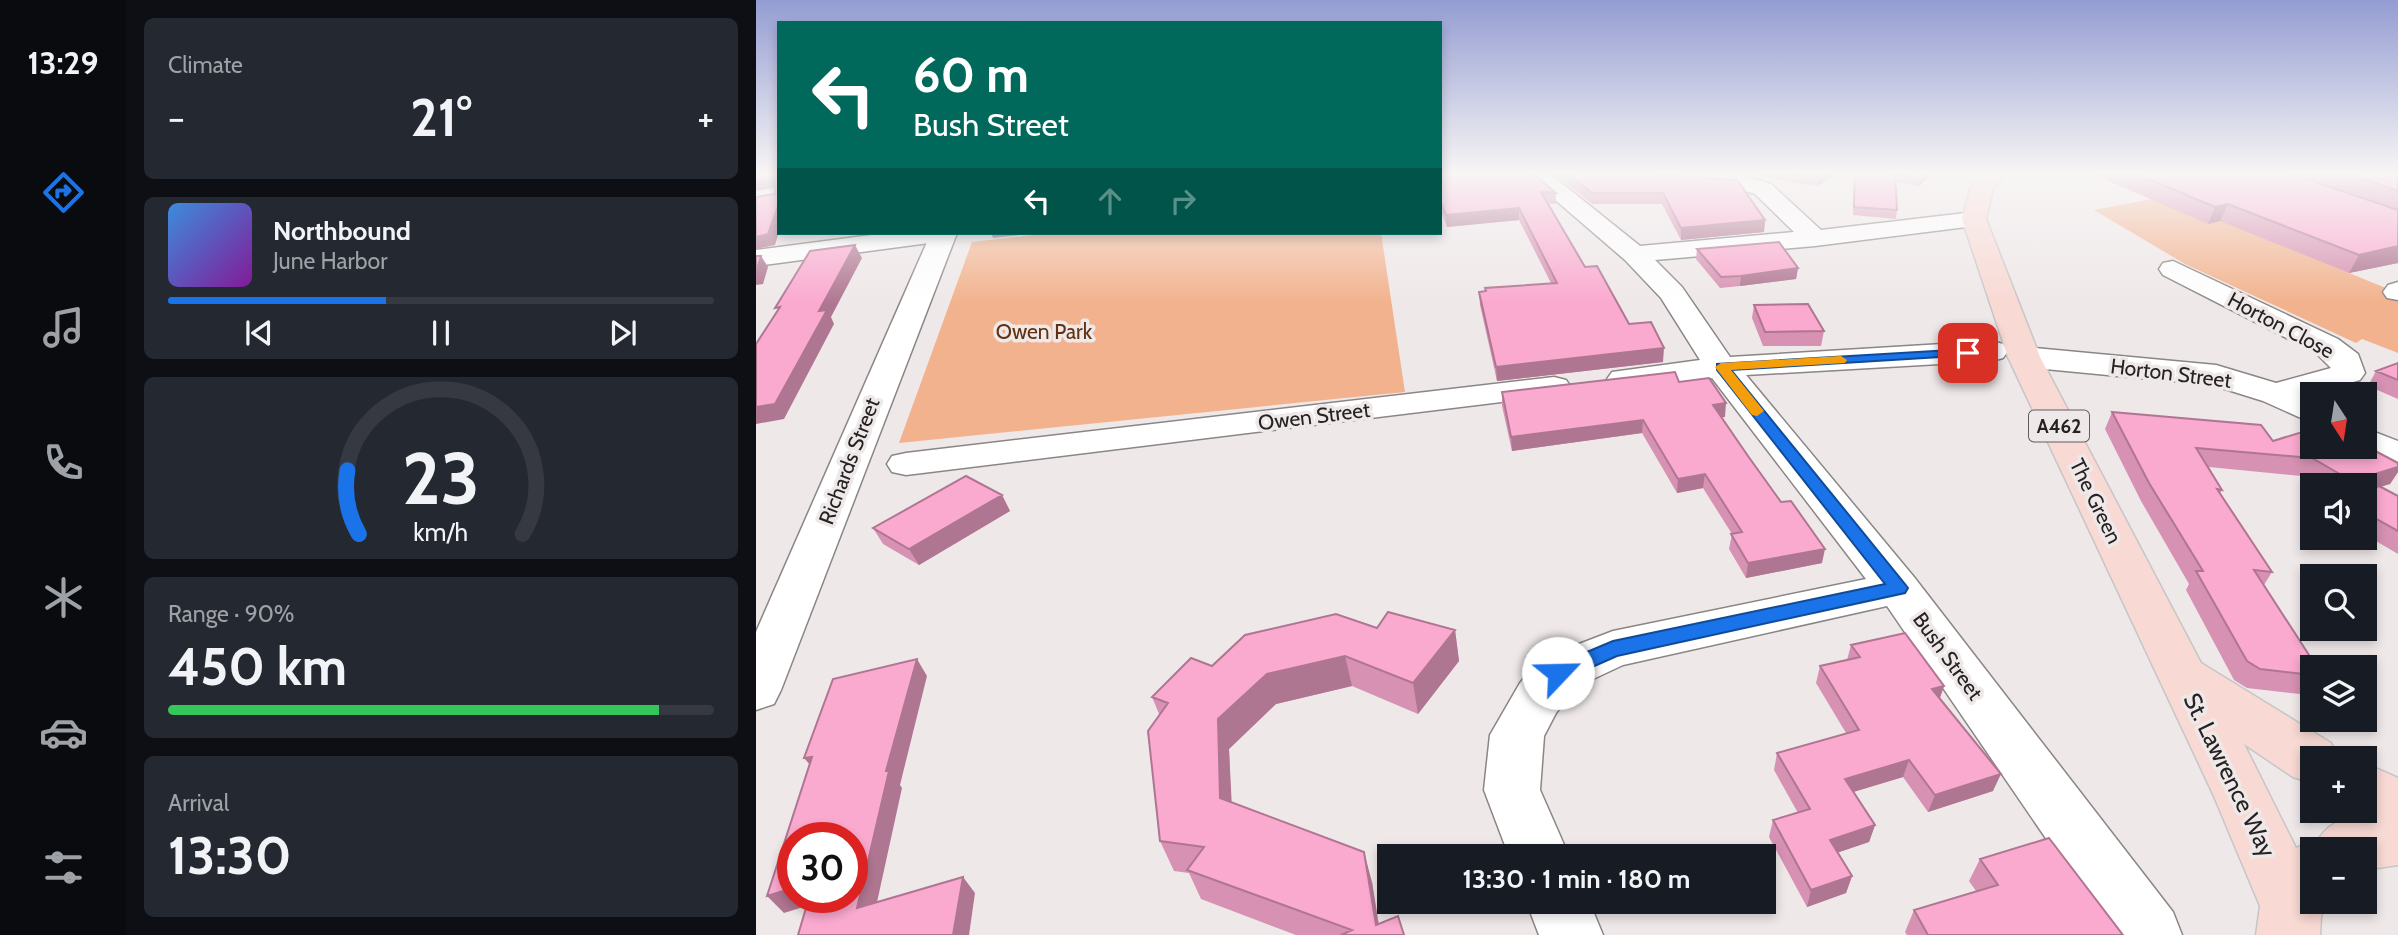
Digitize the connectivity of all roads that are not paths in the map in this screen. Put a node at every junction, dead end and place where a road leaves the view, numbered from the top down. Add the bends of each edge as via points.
1 (1588, 217) edge
2 (1792, 217) edge
3 (1974, 219) joint
4 (929, 235) edge
5 (943, 235) edge
6 (1815, 238) junction
7 (1634, 254) junction
8 (756, 258) edge
9 (2173, 269) dead end
10 (2008, 354) junction
11 (1721, 367) junction
12 (2275, 394) junction
13 (2300, 406) edge
14 (2377, 446) edge
15 (2398, 456) edge
16 (906, 464) dead end
17 (1898, 588) junction
18 (2180, 675) junction
19 (756, 690) edge
20 (2300, 752) edge
21 (2377, 795) edge
22 (2398, 806) edge
23 (2398, 838) edge
24 (2377, 841) edge
25 (1534, 844) edge
26 (2297, 903) edge
27 (1562, 914) edge
28 (1571, 935) edge
29 (2150, 935) edge

1 - 7 street, Bush Street
2 - 6 street
3 - 6 street
3 - 10 main road, The Green / A462
4 - 8 street
5 - 19 street, Richards Street
6 - 7 street
7 - 11 street, Bush Street via 1672,293
9 - 12 street, Horton Close via 2328,346 2346,361 2348,373
10 - 11 street, Horton Street
10 - 12 street, Horton Street via 2217,375
10 - 18 main road, The Green / A462
11 - 16 street, Owen Street
11 - 17 street, Bush Street
12 - 13 street, Horton Street
14 - 15 street
17 - 25 street via 1613,649 1558,673 1517,735 1512,790
17 - 29 street, Bush Street
18 - 20 main road, St. Lawrence Way
18 - 26 main road, St. Lawrence Way / A462
21 - 22 main road
23 - 24 main road
27 - 28 street

